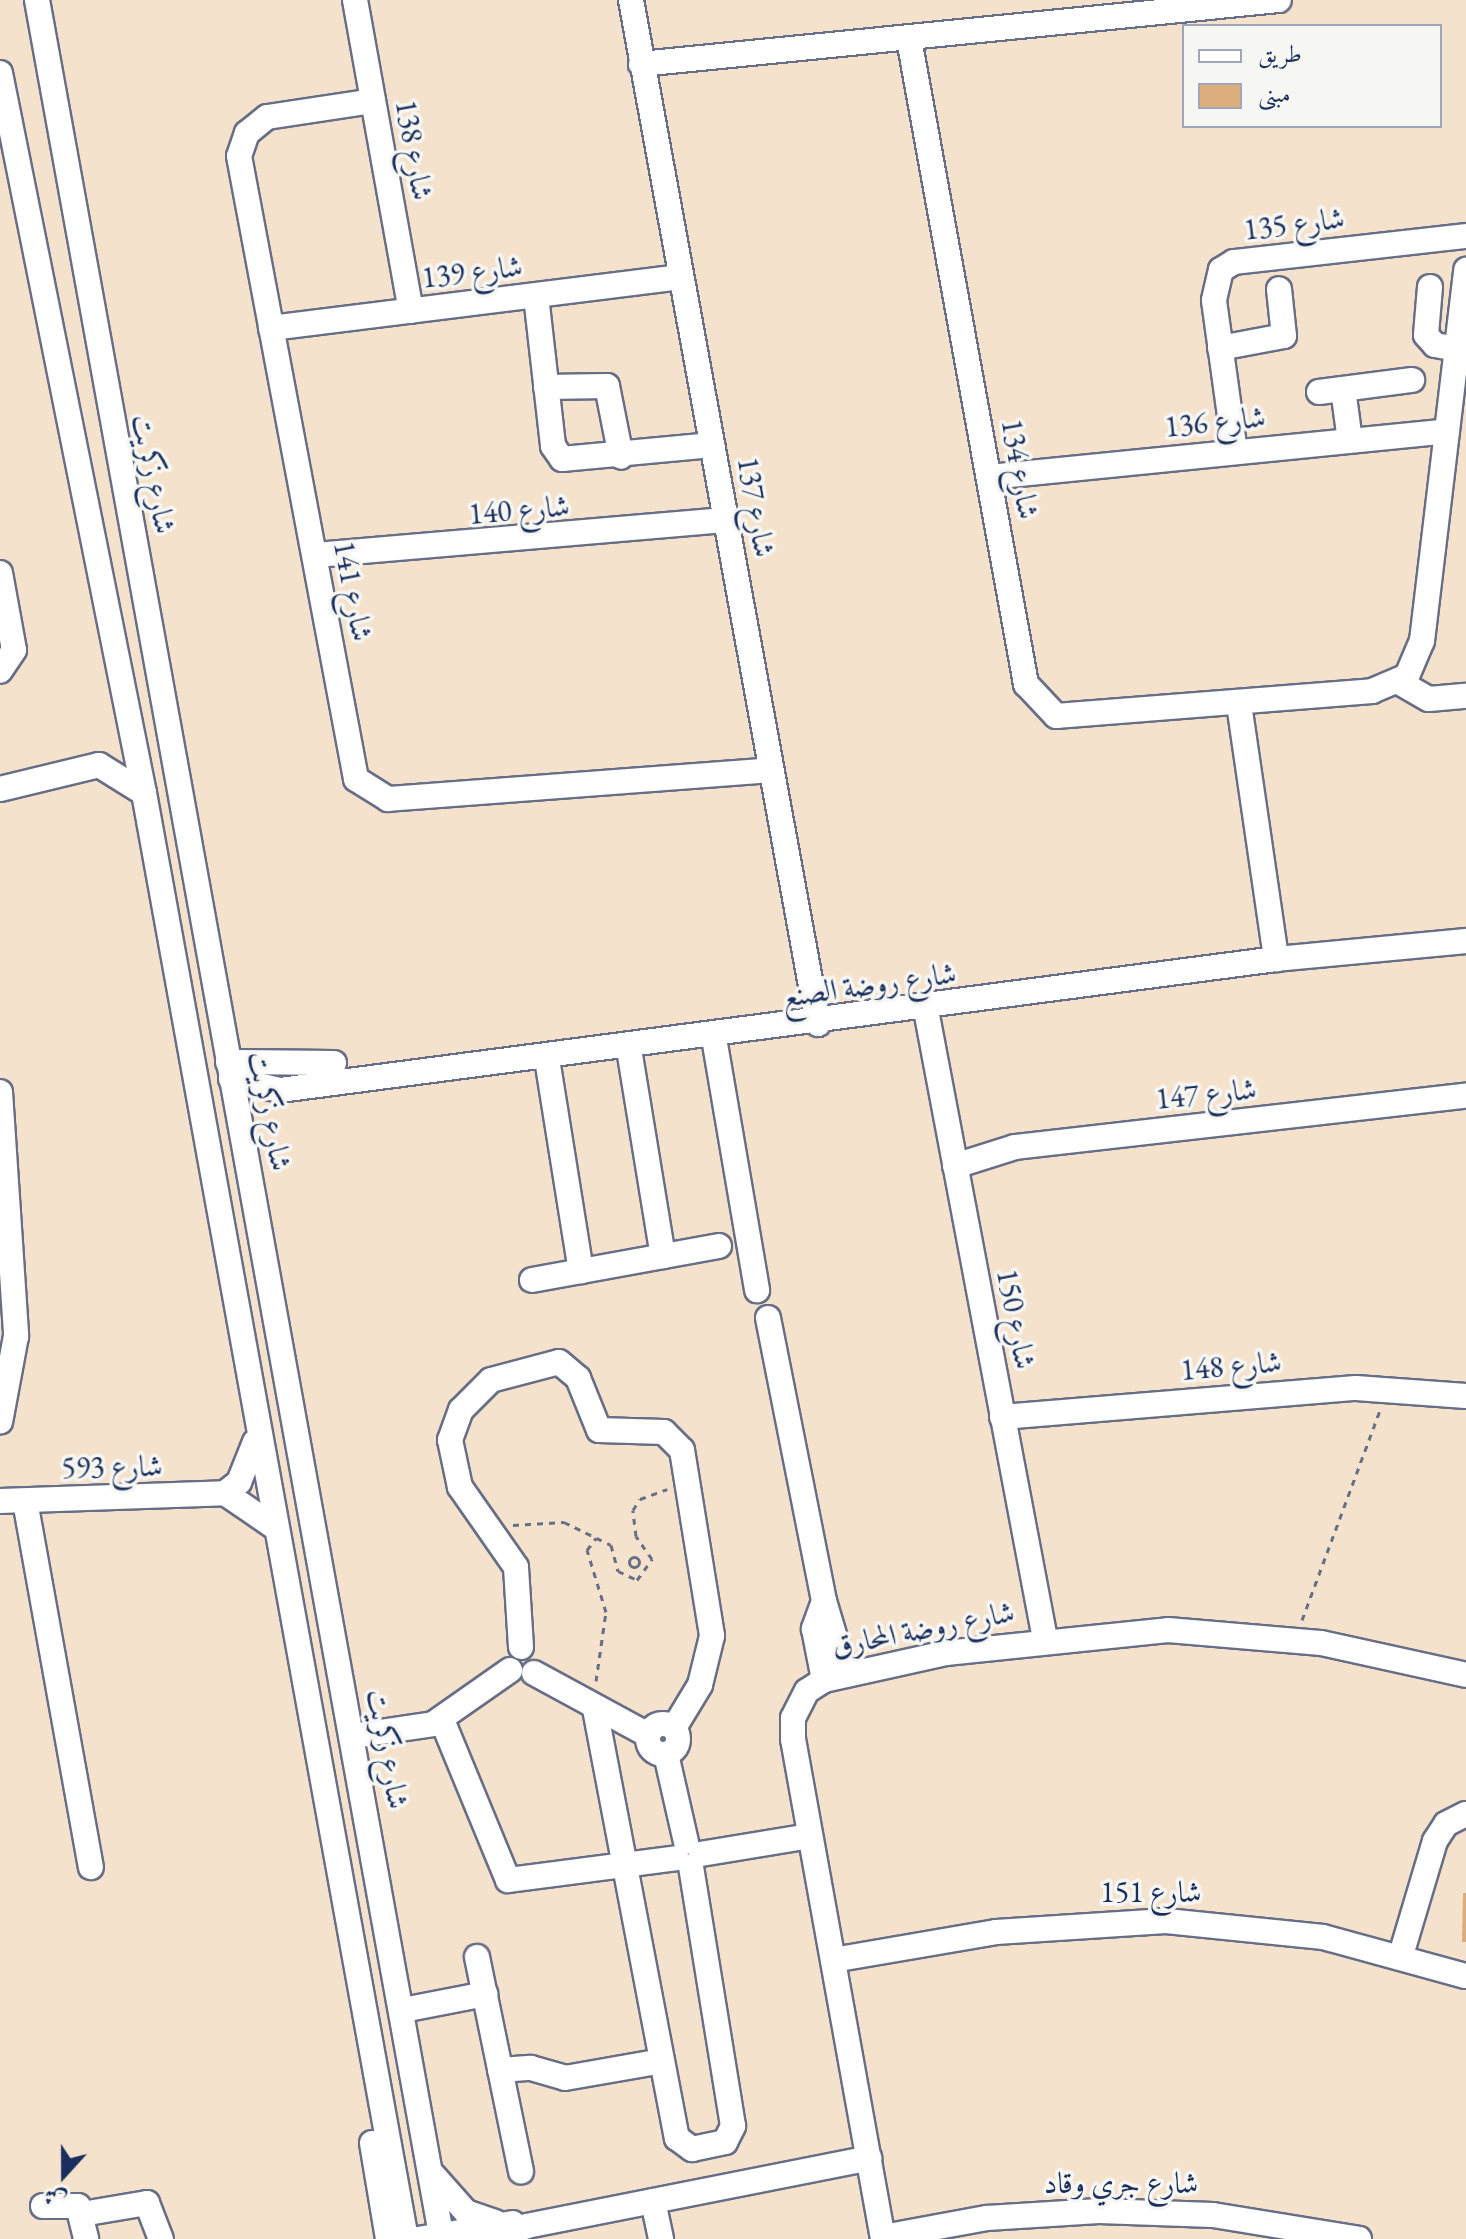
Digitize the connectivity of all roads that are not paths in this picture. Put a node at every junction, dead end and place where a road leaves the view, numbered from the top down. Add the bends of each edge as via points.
1 (37, 0) edge
2 (355, 0) edge
3 (631, 0) edge
4 (1279, 0) edge
5 (1244, 2) edge
6 (909, 39) junction
7 (641, 64) junction
8 (0, 73) edge
9 (373, 101) junction
10 (1466, 236) edge
11 (1466, 270) edge
12 (681, 277) junction
13 (1430, 287) dead end
14 (1279, 289) dead end
15 (536, 296) junction
16 (411, 311) junction
17 (271, 328) junction
18 (1220, 348) junction
19 (1457, 349) junction
20 (1412, 380) dead end
21 (546, 387) junction
22 (1447, 431) junction
23 (1350, 441) junction
24 (712, 445) junction
25 (1235, 452) junction
26 (621, 457) junction
27 (989, 477) junction
28 (725, 520) junction
29 (316, 555) junction
30 (0, 573) edge
31 (0, 671) edge
32 (1399, 682) junction
33 (1466, 696) edge
34 (1239, 704) junction
35 (129, 723) junction
36 (99, 765) junction
37 (770, 770) junction
38 (0, 789) edge
39 (144, 793) junction
40 (1466, 941) edge
41 (1276, 959) junction
42 (926, 1010) junction
43 (818, 1024) junction
44 (714, 1038) junction
45 (629, 1049) junction
46 (547, 1059) junction
47 (334, 1063) dead end
48 (229, 1070) junction
49 (280, 1090) junction
50 (0, 1092) edge
51 (1466, 1096) edge
52 (245, 1141) junction
53 (955, 1166) junction
54 (719, 1246) dead end
55 (663, 1256) junction
56 (581, 1271) junction
57 (532, 1280) dead end
58 (757, 1290) dead end
59 (768, 1318) dead end
60 (1466, 1396) edge
61 (1002, 1417) junction
62 (0, 1422) edge
63 (257, 1437) junction
64 (225, 1493) junction
65 (0, 1500) edge
66 (25, 1501) junction
67 (273, 1526) junction
68 (1045, 1639) junction
69 (522, 1672) junction
70 (1466, 1675) edge
71 (835, 1678) junction
72 (595, 1709) junction
73 (442, 1720) junction
74 (674, 1728) junction
75 (648, 1735) junction
76 (353, 1736) junction
77 (666, 1754) junction
78 (1466, 1814) edge
79 (810, 1836) junction
80 (689, 1855) junction
81 (91, 1867) dead end
82 (623, 1867) junction
83 (1401, 1955) junction
84 (477, 1957) dead end
85 (833, 1960) junction
86 (1466, 1976) edge
87 (485, 1994) junction
88 (364, 2010) junction
89 (403, 2010) junction
90 (662, 2061) junction
91 (500, 2070) junction
92 (869, 2158) junction
93 (432, 2172) junction
94 (521, 2172) dead end
95 (653, 2201) junction
96 (43, 2206) dead end
97 (82, 2214) junction
98 (531, 2230) edge
99 (499, 2234) edge
100 (434, 2237) edge
101 (883, 2238) edge
102 (86, 2239) edge
103 (161, 2239) edge
104 (388, 2239) edge
105 (406, 2239) edge
106 (661, 2239) edge
107 (1359, 2239) edge

1 - 48 street, شارع زكريت
2 - 9 street, شارع 138
3 - 7 street, شارع 137
4 - 5 street
5 - 6 street
6 - 7 street
6 - 27 street, شارع 134
7 - 12 street, شارع 137
8 - 35 street
9 - 16 street, شارع 138
9 - 17 street, شارع 141 via 267,117 241,144 239,171
10 - 18 street, شارع 135 via 1227,265 1214,284
11 - 19 street
12 - 15 street, شارع 139
12 - 24 street, شارع 137
13 - 19 street via 1426,335 1435,345
14 - 18 street via 1284,336
15 - 16 street, شارع 139
15 - 21 street
16 - 17 street, شارع 139
17 - 29 street, شارع 141
18 - 25 street, شارع 135
19 - 22 street
20 - 23 street via 1331,391
21 - 26 street via 607,386
21 - 26 street via 556,453 569,462
22 - 23 street, شارع 136
22 - 32 street via 1420,651
23 - 25 street, شارع 136
24 - 26 street
24 - 28 street, شارع 137
25 - 27 street, شارع 136
27 - 34 street, شارع 134 via 1026,684 1040,707 1074,719
28 - 29 street, شارع 140
28 - 37 street, شارع 137
29 - 37 street, شارع 141 via 350,760 370,793 388,799
30 - 31 street via 14,650
32 - 33 street via 1429,699
32 - 34 street, شارع 134 via 1372,691
34 - 41 street
35 - 36 street
35 - 39 street
36 - 38 street
36 - 39 street
37 - 43 street, شارع 137
39 - 63 street
40 - 41 street, شارع روضة الصنع
41 - 42 street, شارع روضة الصنع
42 - 43 street, شارع روضة الصنع
42 - 53 street, شارع 150
43 - 44 street, شارع روضة الصنع
44 - 45 street, شارع روضة الصنع
44 - 58 street
45 - 46 street, شارع روضة الصنع
45 - 55 street
46 - 49 street, شارع روضة الصنع
46 - 56 street
47 - 48 street
48 - 49 street, شارع روضة الصنع
48 - 52 street, شارع زكريت
49 - 52 street
50 - 62 street via 16,1328
51 - 53 street, شارع 147 via 1015,1147
52 - 76 street, شارع زكريت
53 - 61 street, شارع 150
54 - 55 street
55 - 56 street
56 - 57 street
59 - 71 street
60 - 61 street, شارع 148 via 1389,1388
61 - 68 street, شارع 150
63 - 64 street via 246,1470
63 - 67 street
64 - 66 street, شارع 593
64 - 67 street
65 - 66 street, شارع 593
66 - 81 street
67 - 88 street
68 - 70 street, شارع روضة المحارق via 1168,1630 1295,1640
68 - 71 street, شارع روضة المحارق
69 - 72 street
69 - 73 street
69 - 74 street via 537,1655 521,1647 520,1581 494,1531 460,1487 450,1440 470,1397 516,1370 550,1361 567,1366 595,1426 611,1435 672,1436 688,1483 712,1636 700,1685
71 - 79 street, شارع روضة المحارق via 807,1691 793,1718
72 - 75 street
72 - 82 street
73 - 76 street
73 - 82 street via 502,1876 522,1883
74 - 75 street via 656,1725
74 - 77 street via 679,1740
75 - 77 street via 650,1747
76 - 89 street, شارع زكريت
77 - 80 street
78 - 83 street via 1446,1824 1435,1841
79 - 80 street
79 - 85 street, شارع روضة المحارق
80 - 82 street
80 - 90 street via 729,2140 697,2149 680,2142
82 - 90 street
83 - 85 street, شارع 151 via 1271,1928 1166,1921 996,1932
83 - 86 street, شارع 151
84 - 87 street
85 - 92 street, شارع روضة المحارق
87 - 89 street
87 - 91 street
88 - 104 street via 357,2046
88 - 105 street
89 - 93 street, شارع زكريت
90 - 91 street via 565,2078 531,2068
91 - 94 street
92 - 95 street, شارع زكريت
92 - 101 street, شارع روضة المحارق
93 - 99 street via 466,2212
93 - 100 street, شارع زكريت
95 - 98 street, شارع زكريت
95 - 106 street
96 - 97 street via 70,2202
97 - 102 street
97 - 103 street via 147,2203
98 - 99 street, شارع زكريت
99 - 100 street, شارع زكريت
101 - 107 street, شارع جري وقاد via 987,2218 1099,2211 1213,2215

